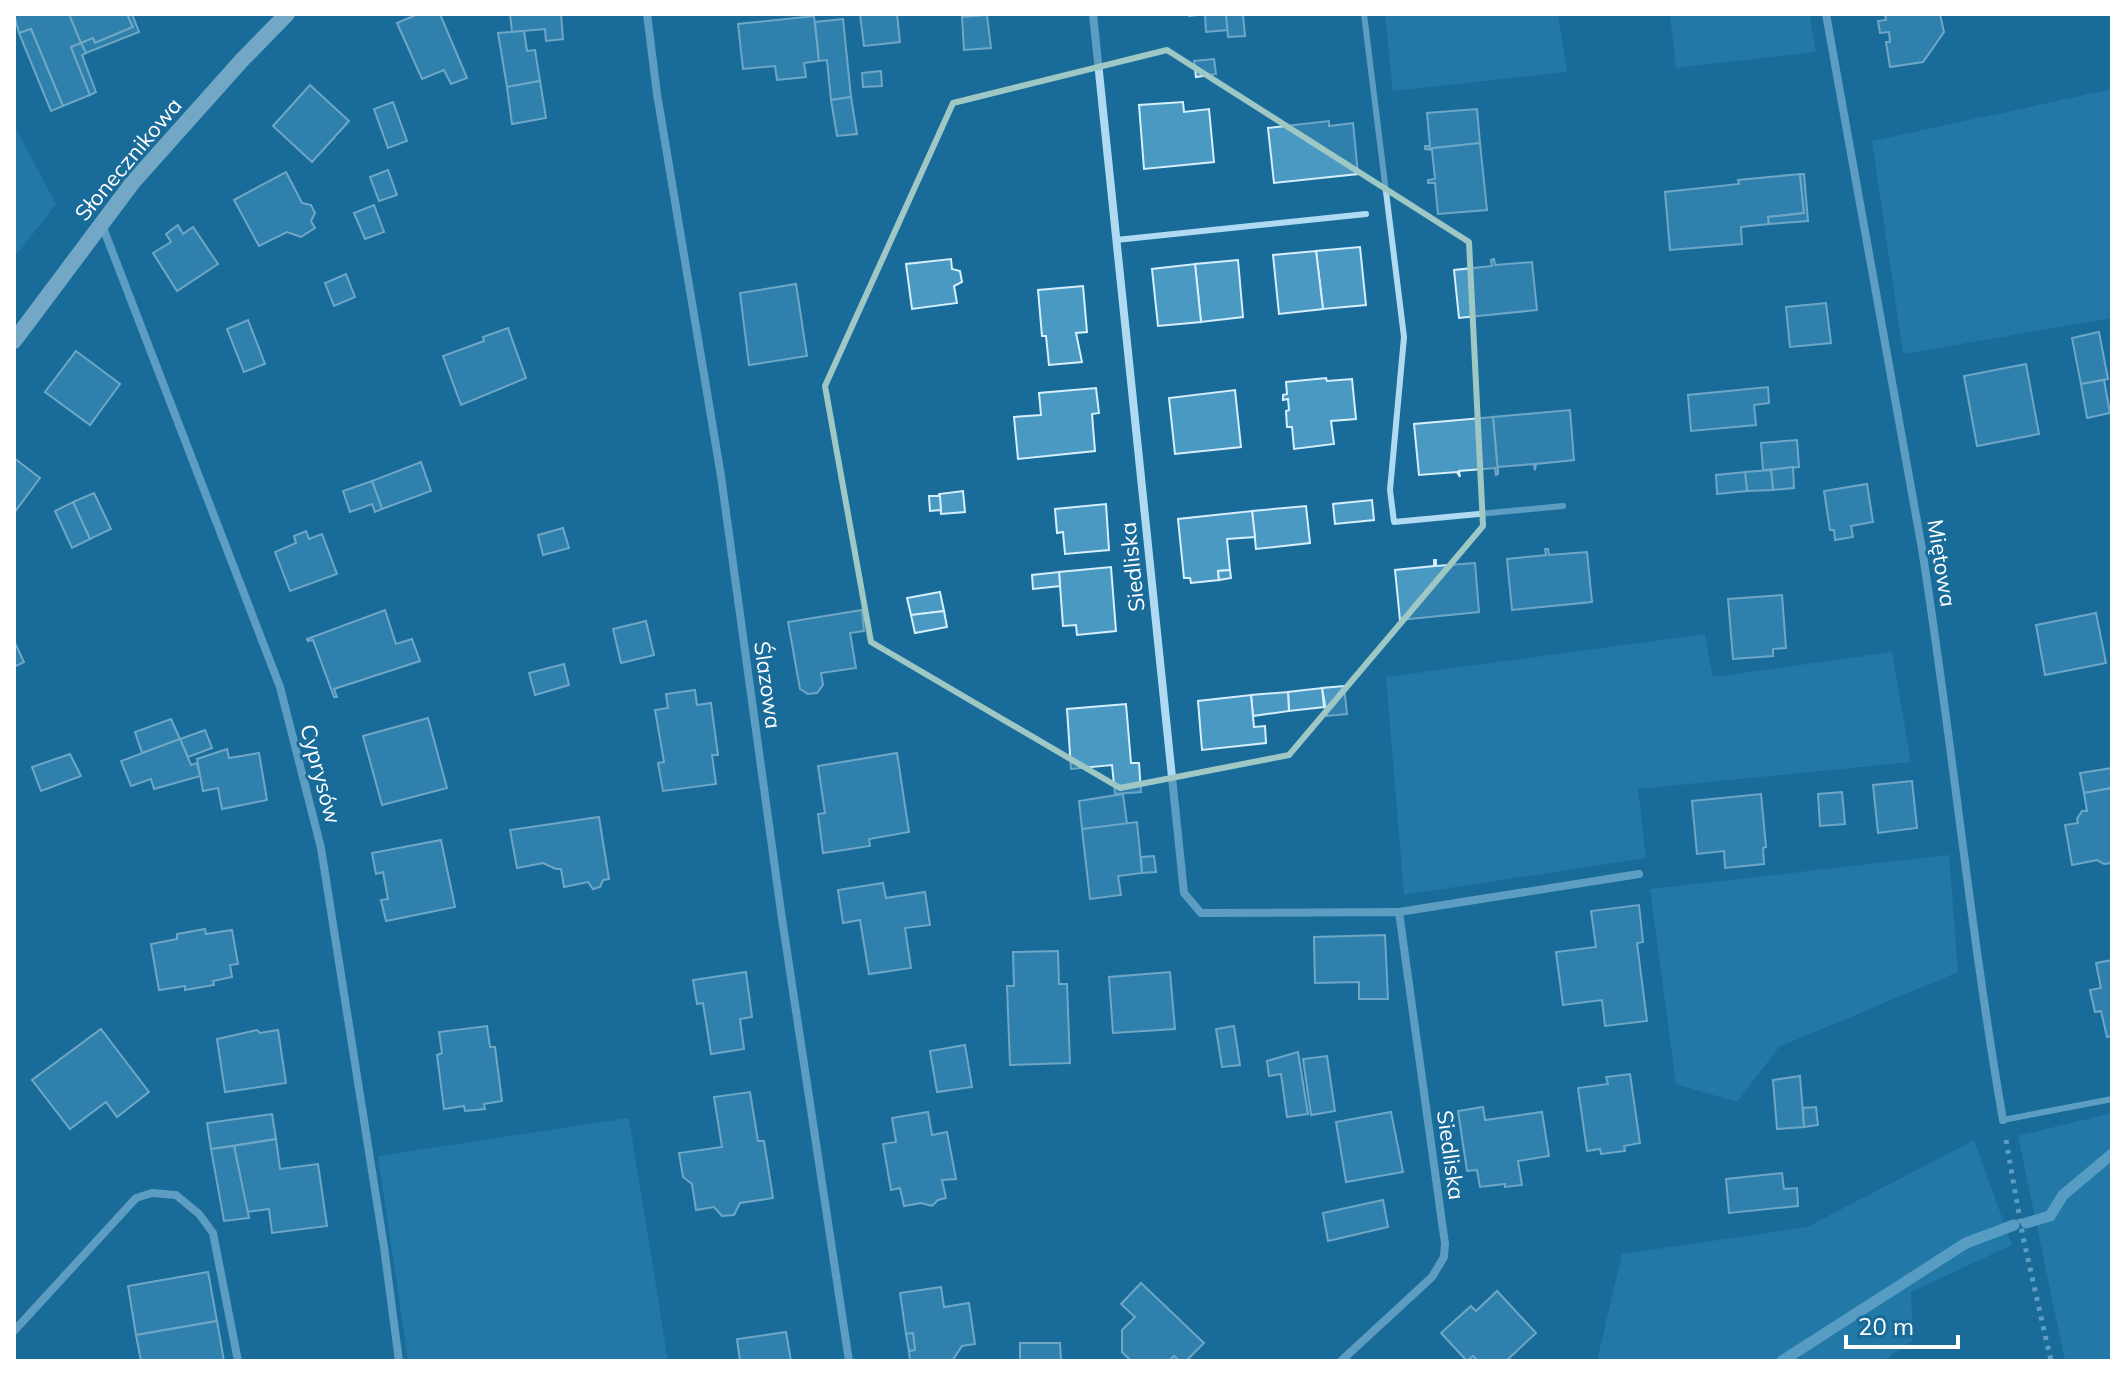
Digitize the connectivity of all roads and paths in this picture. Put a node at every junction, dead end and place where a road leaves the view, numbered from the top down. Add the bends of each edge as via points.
1 (287, 14) edge
2 (647, 14) edge
3 (1093, 14) edge
4 (1364, 14) edge
5 (1826, 14) edge
6 (1366, 214) dead end
7 (101, 224) junction
8 (1116, 240) junction
9 (14, 341) edge
10 (1563, 506) dead end
11 (1639, 874) dead end
12 (1399, 912) junction
13 (2112, 1099) edge
14 (2003, 1120) junction
15 (14, 1331) edge
16 (238, 1361) edge
17 (399, 1361) edge
18 (849, 1361) edge
19 (1341, 1361) edge
20 (2051, 1361) edge

1 - 7 street, Słonecznikowa via 182,126
2 - 18 street, Ślazowa via 721,476
3 - 8 street, Siedliska
4 - 10 lane via 1404,337 1390,490 1394,522
5 - 14 street, Miętowa via 1922,549 1981,997
6 - 8 lane
7 - 9 street, Słonecznikowa
7 - 17 street, Cyprysów via 280,687 321,848
8 - 12 street, Siedliska via 1184,893 1201,913
11 - 12 street, Siedliska
12 - 19 street, Siedliska via 1444,1257 1432,1277
13 - 14 lane
14 - 20 path
15 - 16 street via 136,1198 176,1195 213,1233

